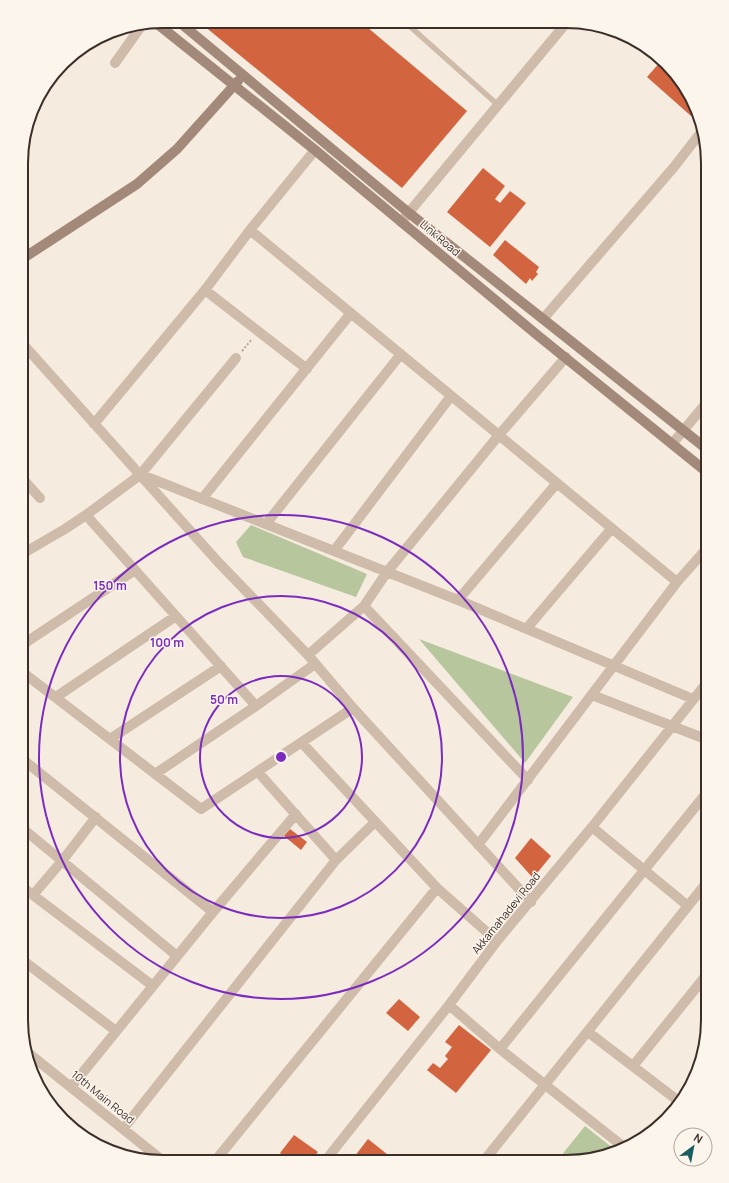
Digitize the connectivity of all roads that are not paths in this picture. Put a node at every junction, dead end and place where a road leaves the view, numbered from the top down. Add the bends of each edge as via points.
1 (163, 28) edge
2 (186, 28) edge
3 (412, 28) edge
4 (562, 28) edge
5 (138, 31) edge
6 (115, 63) dead end
7 (242, 74) junction
8 (234, 86) junction
9 (498, 105) junction
10 (698, 136) edge
11 (315, 150) junction
12 (409, 213) junction
13 (401, 222) junction
14 (250, 230) junction
15 (28, 255) edge
16 (205, 290) junction
17 (351, 313) junction
18 (544, 319) junction
19 (28, 350) edge
20 (401, 354) junction
21 (566, 357) junction
22 (236, 358) road end
23 (307, 369) junction
24 (451, 396) junction
25 (701, 409) edge
26 (94, 424) junction
27 (684, 430) junction
28 (499, 435) junction
29 (672, 444) junction
30 (701, 444) edge
31 (701, 467) edge
32 (140, 474) junction
33 (557, 483) junction
34 (28, 485) edge
35 (40, 498) dead end
36 (202, 499) junction
37 (86, 515) junction
38 (266, 524) junction
39 (612, 528) junction
40 (28, 551) edge
41 (334, 551) junction
42 (701, 555) edge
43 (135, 570) junction
44 (387, 572) junction
45 (677, 582) junction
46 (458, 600) junction
47 (364, 606) junction
48 (176, 616) junction
49 (527, 628) junction
50 (28, 641) edge
51 (312, 660) junction
52 (614, 665) junction
53 (221, 666) junction
54 (28, 676) edge
55 (701, 689) edge
56 (592, 695) junction
57 (56, 697) junction
58 (693, 699) junction
59 (256, 706) junction
60 (353, 708) junction
61 (671, 726) junction
62 (701, 737) edge
63 (110, 739) junction
64 (302, 743) junction
65 (28, 764) edge
66 (258, 772) junction
67 (156, 774) junction
68 (528, 780) junction
69 (701, 800) edge
70 (296, 814) junction
71 (96, 817) junction
72 (375, 822) junction
73 (592, 827) junction
74 (28, 833) edge
75 (478, 845) junction
76 (336, 860) junction
77 (62, 861) junction
78 (644, 870) junction
79 (437, 888) junction
80 (701, 890) edge
81 (28, 891) edge
82 (33, 895) junction
83 (531, 902) junction
84 (688, 906) junction
85 (213, 912) junction
86 (497, 941) junction
87 (177, 956) junction
88 (28, 964) edge
89 (701, 982) edge
90 (153, 986) junction
91 (449, 1005) junction
92 (116, 1031) junction
93 (588, 1032) junction
94 (500, 1049) junction
95 (34, 1057) edge
96 (633, 1066) junction
97 (544, 1085) junction
98 (71, 1087) junction
99 (675, 1099) edge
100 (123, 1129) junction
101 (620, 1144) edge
102 (155, 1155) edge
103 (220, 1155) edge
104 (330, 1155) edge
105 (489, 1155) edge

1 - 8 main road, Link Road
2 - 7 main road
3 - 9 lane
4 - 9 street
5 - 6 street
7 - 8 main road
7 - 12 main road
8 - 11 main road, Link Road
8 - 15 main road via 177,149 137,184
9 - 12 street
10 - 18 street
11 - 13 main road, Link Road
11 - 14 street
12 - 13 street
12 - 18 main road
13 - 21 main road, Link Road
14 - 16 street
14 - 17 street
16 - 23 street
16 - 26 street
17 - 20 street
17 - 23 street
18 - 27 main road
19 - 26 street
20 - 24 street
20 - 38 street
21 - 28 street
21 - 29 main road, Link Road
22 - 32 street
23 - 36 street
24 - 28 street
24 - 41 street
25 - 27 street
26 - 32 street
27 - 29 street
27 - 30 main road
28 - 33 street
28 - 44 street
29 - 31 main road, Link Road
32 - 36 street
32 - 37 street
32 - 51 street via 219,563
33 - 39 street
33 - 46 street
34 - 35 street
36 - 38 street
37 - 40 street
37 - 43 street
38 - 41 street
39 - 45 street
39 - 49 street
41 - 44 street
42 - 45 street
43 - 48 street
43 - 50 street
44 - 46 street
44 - 47 street
45 - 52 street
46 - 49 street
47 - 51 street
47 - 68 street
48 - 53 street
48 - 57 street
49 - 52 street
51 - 59 street
51 - 60 street
52 - 56 street
52 - 58 street
53 - 59 street
53 - 63 street
54 - 57 street
55 - 58 street, Akkamahadevi Road
56 - 61 street
56 - 68 street
57 - 63 street
58 - 61 street, Akkamahadevi Road
59 - 67 street
60 - 64 street
60 - 75 street
61 - 62 street
61 - 73 street, Akkamahadevi Road
63 - 67 street
64 - 66 street
64 - 72 street
65 - 71 street
66 - 67 street via 201,809
66 - 70 street
68 - 75 street
69 - 78 street
70 - 76 street
70 - 85 street
71 - 77 street
71 - 85 street
72 - 76 street
72 - 79 street
73 - 78 street
73 - 83 street, Akkamahadevi Road
74 - 77 street
75 - 83 street
76 - 100 street
77 - 82 street
77 - 87 street
78 - 84 street
78 - 94 street
79 - 86 street
79 - 103 street
80 - 84 street
81 - 82 street
82 - 90 street
83 - 86 street, Akkamahadevi Road
84 - 93 street
85 - 87 street
86 - 91 street, Akkamahadevi Road
87 - 90 street
88 - 92 street
89 - 96 street
90 - 92 street
91 - 94 street
91 - 104 street, Akkamahadevi Road
92 - 98 street
93 - 96 street
93 - 97 street
94 - 97 street
95 - 98 street, 10th Main Road
96 - 99 street
97 - 101 street
97 - 105 street
98 - 100 street, 10th Main Road
100 - 102 street, 10th Main Road

